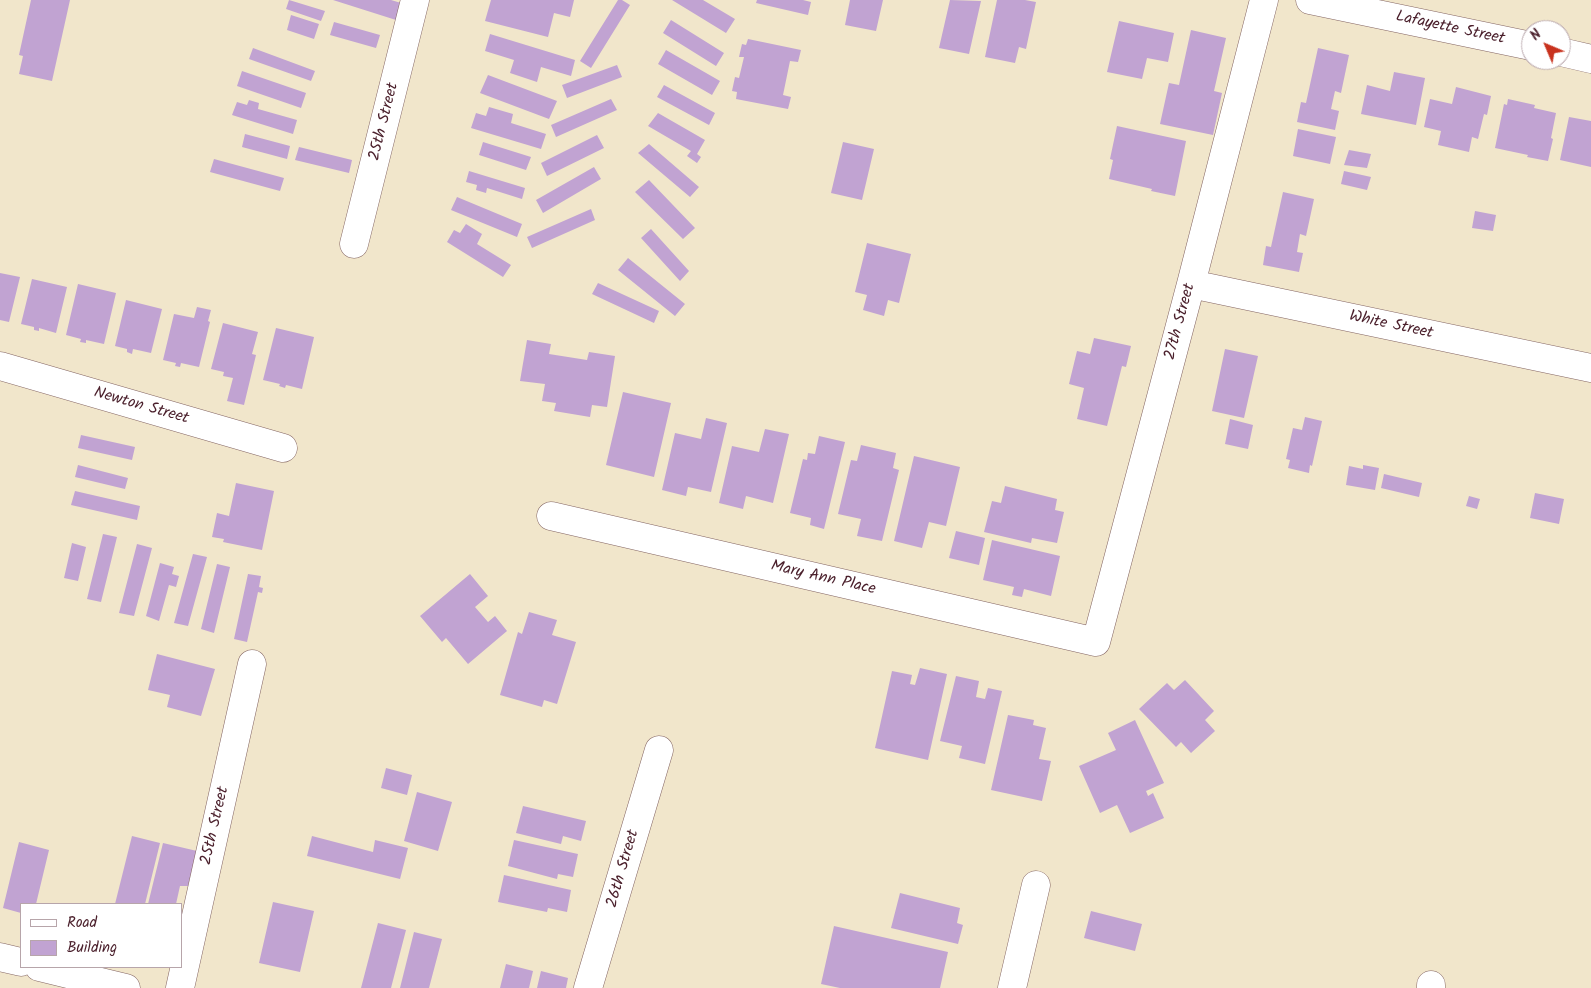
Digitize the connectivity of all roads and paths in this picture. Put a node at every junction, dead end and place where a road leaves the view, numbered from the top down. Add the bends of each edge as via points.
1 (416, 0) edge
2 (1264, 0) edge
3 (1310, 0) edge
4 (1521, 44) edge
5 (1571, 54) edge
6 (1591, 59) edge
7 (354, 244) dead end
8 (1192, 284) junction
9 (0, 366) edge
10 (1591, 368) edge
11 (283, 448) dead end
12 (551, 516) dead end
13 (1096, 642) joint
14 (252, 664) dead end
15 (659, 750) dead end
16 (1036, 885) dead end
17 (0, 957) edge
18 (20, 962) edge
19 (44, 968) edge
20 (126, 988) edge
21 (180, 988) edge
22 (588, 988) edge
23 (1012, 988) edge

1 - 7 street, 25th Street
2 - 8 street, 27th Street
3 - 4 street, Lafayette Street
5 - 6 street
8 - 10 street, White Street
8 - 13 street, 27th Street
9 - 11 street, Newton Street
12 - 13 street, Mary Ann Place
14 - 21 street, 25th Street
15 - 22 street, 26th Street
16 - 23 street
17 - 18 street
19 - 20 street

